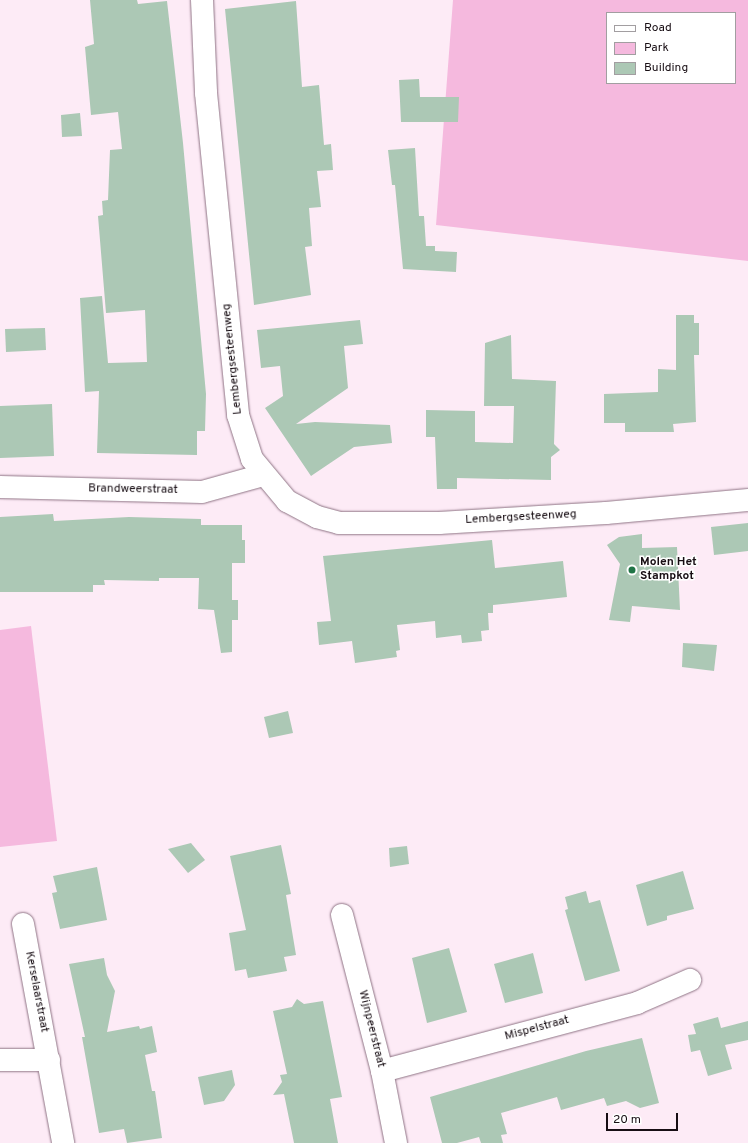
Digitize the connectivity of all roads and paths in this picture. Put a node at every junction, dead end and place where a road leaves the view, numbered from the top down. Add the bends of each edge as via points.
1 (202, 0) edge
2 (263, 474) junction
3 (0, 487) edge
4 (748, 500) edge
5 (342, 915) dead end
6 (22, 924) dead end
7 (690, 980) dead end
8 (0, 1060) edge
9 (49, 1060) junction
10 (382, 1071) junction
11 (63, 1143) edge
12 (396, 1143) edge

1 - 2 street, Lembergsesteenweg via 206,93 238,415 252,459
2 - 3 street, Brandweerstraat via 202,492
2 - 4 street, Lembergsesteenweg via 287,501 317,516 339,523 455,522 606,513
5 - 10 street, Wijnpeerstraat
6 - 9 street, Kerselaarstraat
7 - 10 street, Mispelstraat via 637,1003
8 - 9 street
9 - 11 street, Kerselaarstraat
10 - 12 street, Wijnpeerstraat

